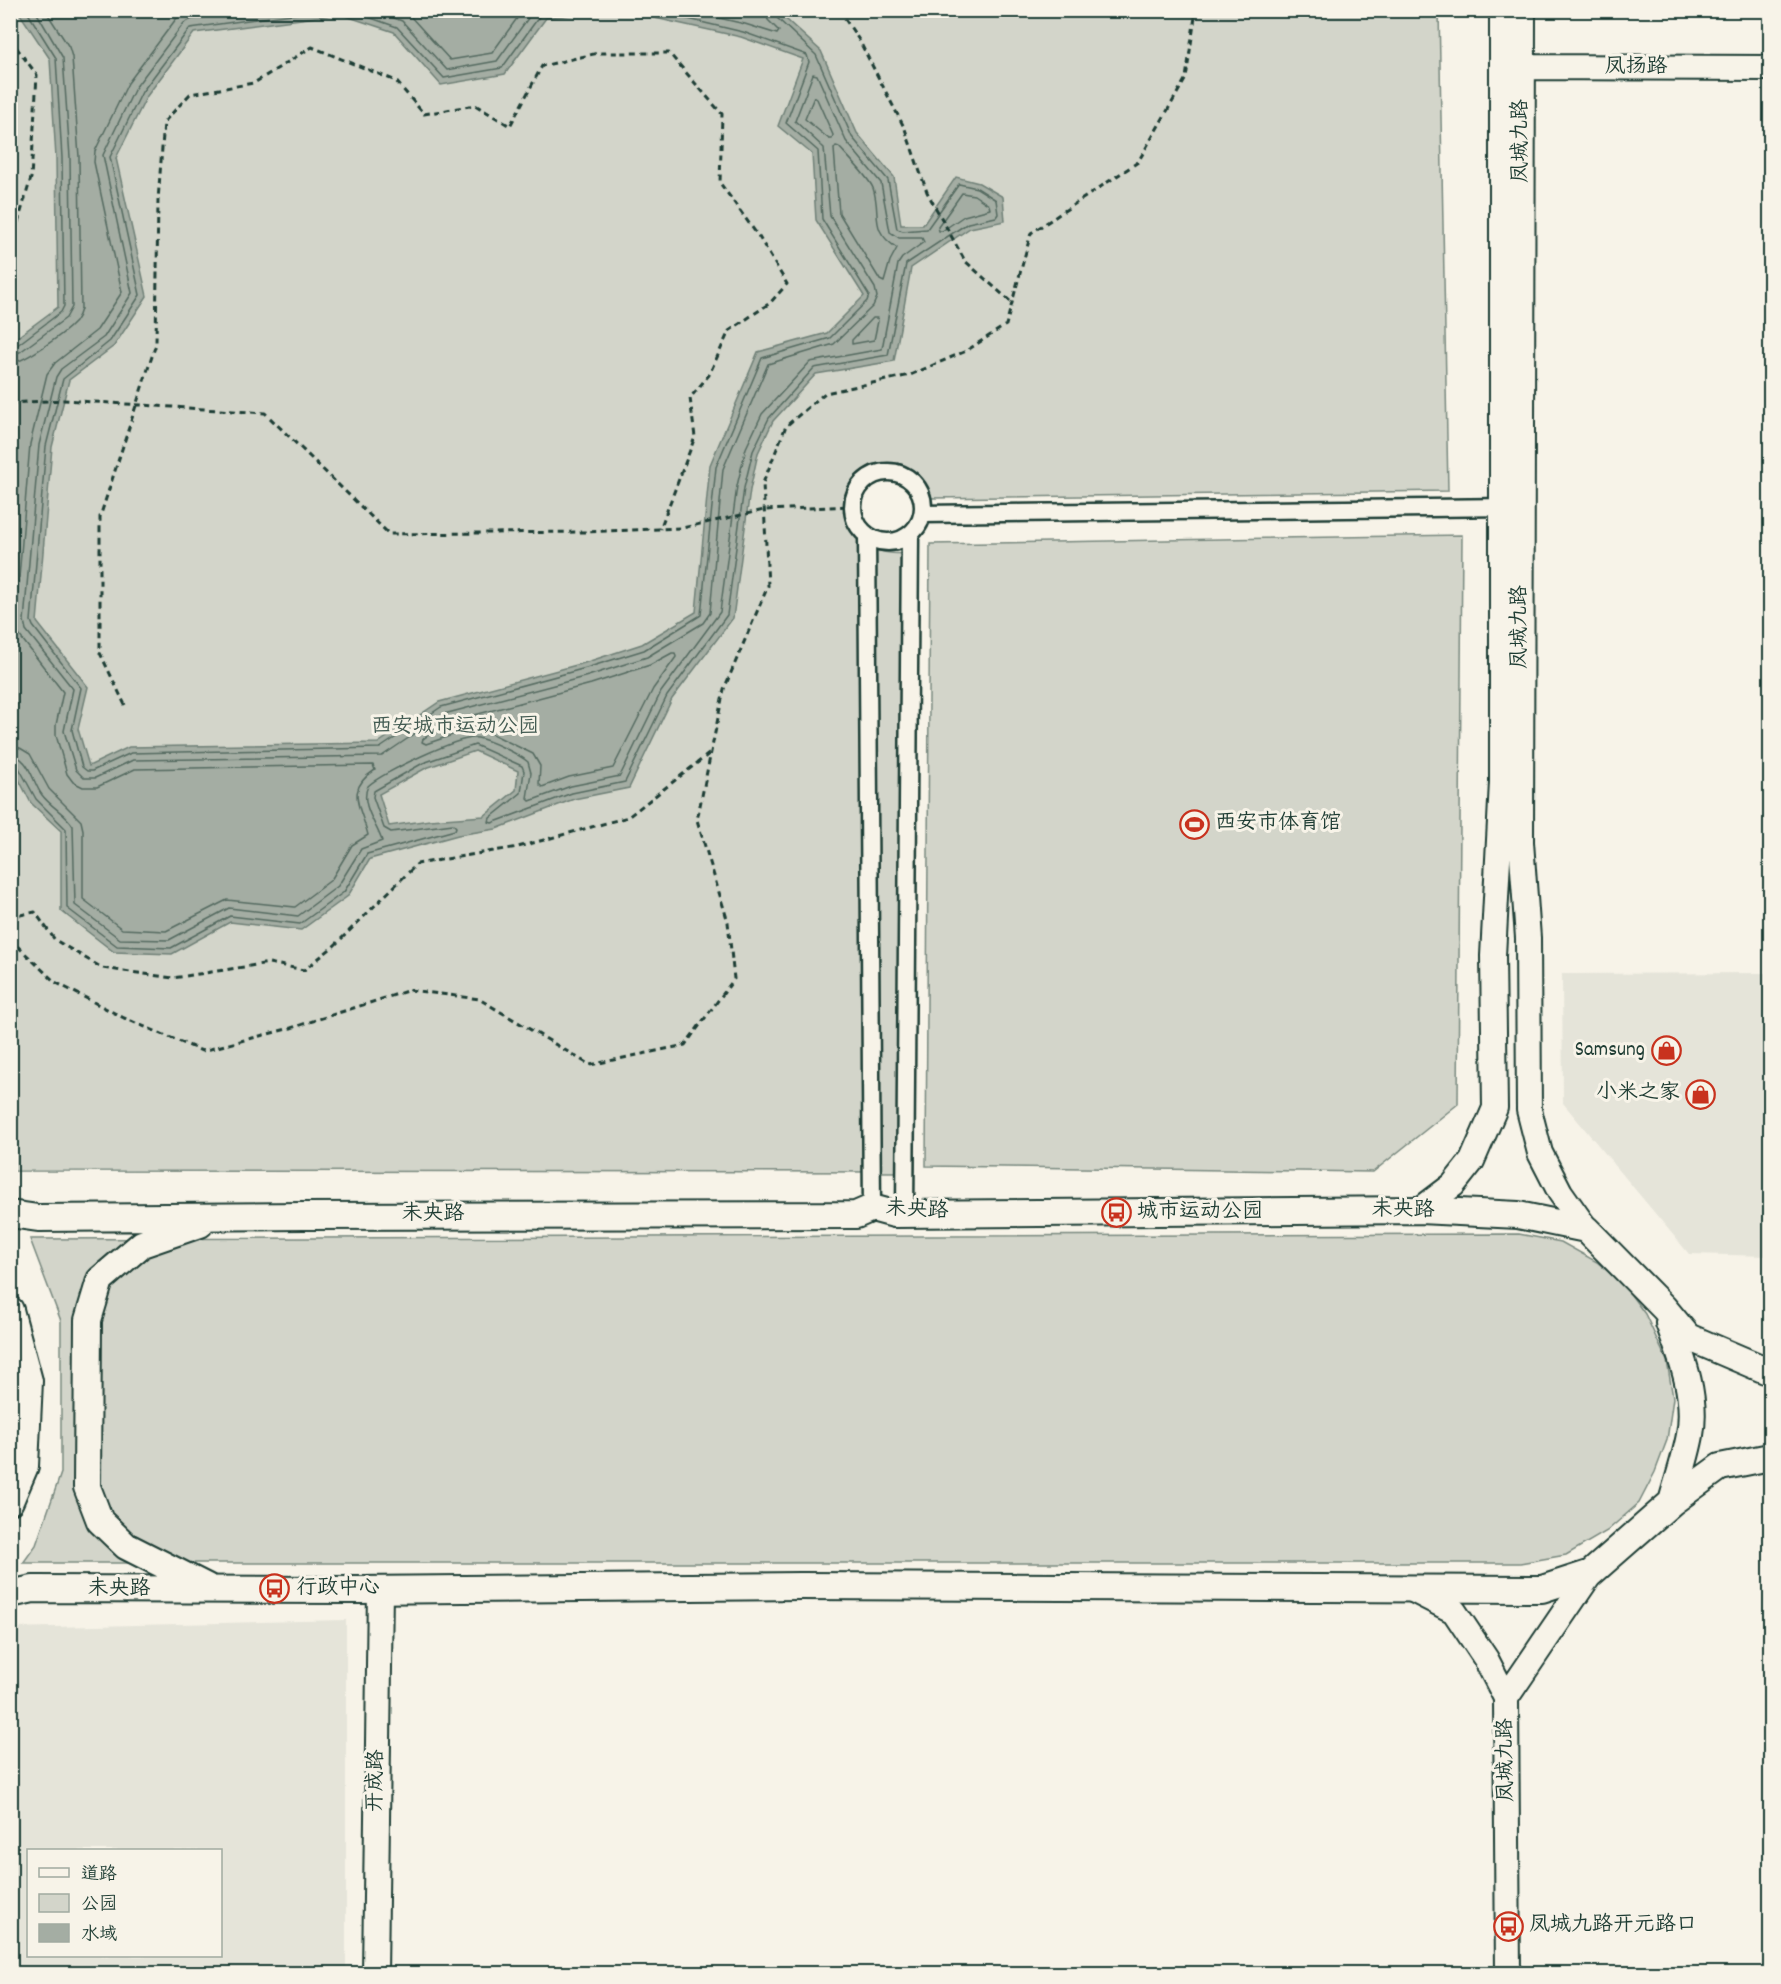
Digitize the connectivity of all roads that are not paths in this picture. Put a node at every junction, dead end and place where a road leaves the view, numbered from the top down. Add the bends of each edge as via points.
1 (1502, 10) edge
2 (1523, 10) edge
3 (1513, 67) junction
4 (1770, 68) edge
5 (1512, 507) junction
6 (922, 514) junction
7 (910, 534) junction
8 (867, 536) junction
9 (872, 1208) junction
10 (1420, 1210) junction
11 (10, 1214) edge
12 (904, 1214) junction
13 (223, 1216) junction
14 (1586, 1229) junction
15 (1664, 1308) junction
16 (10, 1310) edge
17 (1770, 1372) edge
18 (1770, 1457) edge
19 (10, 1502) edge
20 (1672, 1502) junction
21 (1591, 1573) junction
22 (212, 1589) junction
23 (380, 1589) junction
24 (1411, 1589) junction
25 (10, 1594) edge
26 (1506, 1698) junction
27 (375, 1974) edge
28 (1508, 1974) edge

1 - 3 street, 凤城九路
2 - 3 street, 凤城九路
3 - 4 street, 凤扬路
3 - 5 street, 凤城九路
5 - 6 street
5 - 10 street, 凤城九路 via 1493,956 1495,1108 1472,1161 1453,1185
5 - 14 street, 凤城九路 via 1521,842 1528,938 1529,1110 1540,1153 1560,1192
6 - 7 street
6 - 8 street via 923,502 912,481 890,472 879,473 860,485 855,495 854,517
7 - 8 street via 888,542
7 - 12 street
8 - 9 street
9 - 12 main road, 未央路
9 - 13 main road, 未央路 via 856,1215
10 - 12 main road, 未央路
10 - 14 main road, 未央路 via 1518,1215
11 - 13 main road, 未央路 via 38,1218
13 - 22 main road via 142,1244 100,1280 88,1320 87,1487 100,1521 126,1546
14 - 15 main road
15 - 17 main road via 1688,1337
15 - 20 main road via 1691,1395 1690,1432
16 - 19 main road via 29,1381 25,1466
18 - 20 main road, 未央路 via 1720,1467
20 - 21 main road, 未央路
21 - 24 main road, 未央路 via 1542,1589
21 - 26 street, 凤城九路
22 - 23 main road, 未央路
22 - 25 main road, 未央路 via 33,1589
23 - 24 main road, 未央路
23 - 27 street, 开成路
24 - 26 street via 1454,1611
26 - 28 street, 凤城九路

